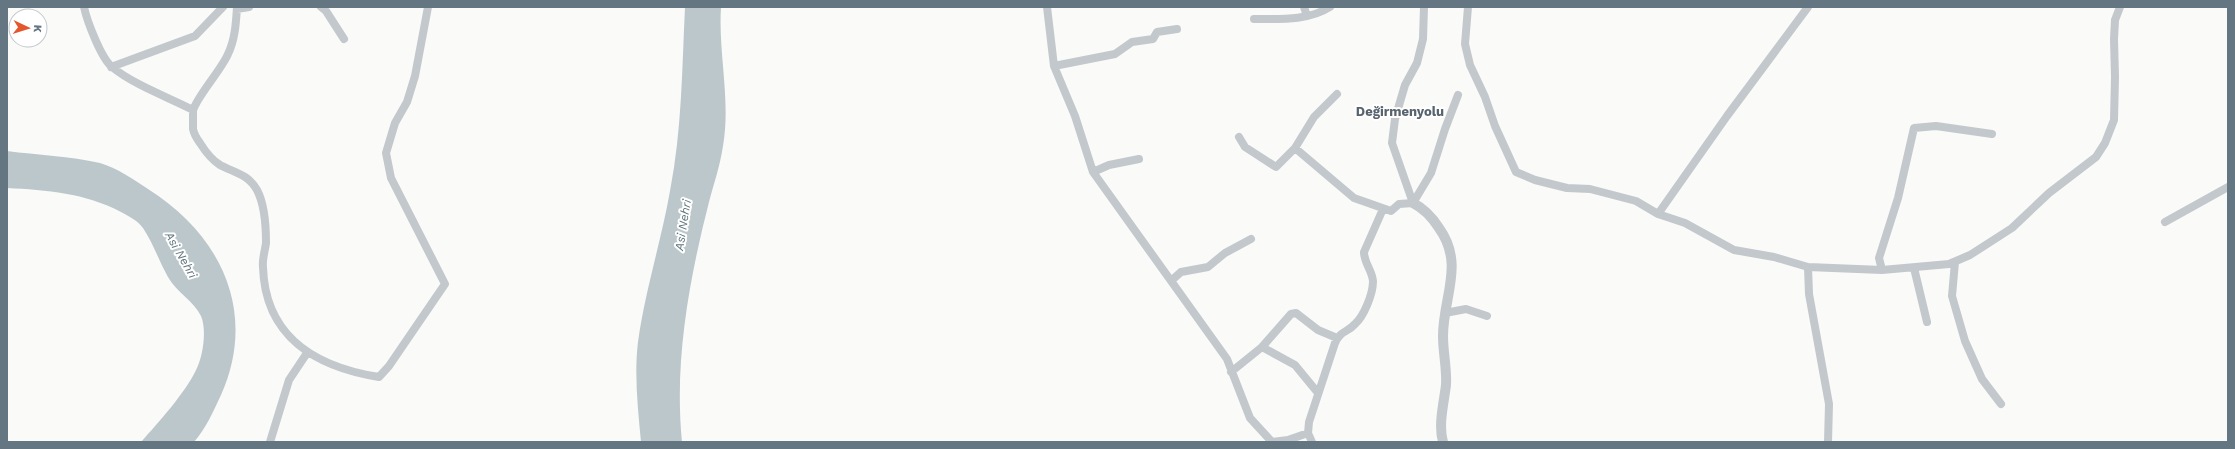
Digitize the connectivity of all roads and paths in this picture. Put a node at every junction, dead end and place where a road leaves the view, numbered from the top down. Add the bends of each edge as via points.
1 (84, 7) edge
2 (223, 7) edge
3 (249, 7) edge
4 (321, 7) edge
5 (428, 7) edge
6 (1047, 7) edge
7 (1304, 7) edge
8 (1330, 7) edge
9 (1424, 7) edge
10 (1468, 7) edge
11 (1808, 7) edge
12 (2120, 7) edge
13 (237, 8) edge
14 (1307, 16) junction
15 (1254, 19) dead end
16 (1177, 28) dead end
17 (344, 39) dead end
18 (1054, 66) junction
19 (111, 67) junction
20 (1337, 94) dead end
21 (1458, 95) dead end
22 (194, 110) junction
23 (1992, 134) dead end
24 (1239, 137) dead end
25 (1295, 148) junction
26 (1139, 159) dead end
27 (1093, 172) junction
28 (2228, 187) edge
29 (1413, 203) junction
30 (1383, 209) junction
31 (1658, 214) junction
32 (2165, 222) dead end
33 (1251, 238) dead end
34 (1955, 262) junction
35 (1808, 267) junction
36 (1914, 268) junction
37 (1882, 270) junction
38 (1172, 280) junction
39 (1445, 313) junction
40 (1487, 316) dead end
41 (1927, 322) dead end
42 (1337, 338) junction
43 (1262, 347) junction
44 (307, 353) junction
45 (1231, 372) junction
46 (1318, 393) junction
47 (2001, 404) dead end
48 (1308, 433) junction
49 (270, 442) edge
50 (1312, 442) edge
51 (1443, 442) edge
52 (1828, 442) edge

1 - 19 street via 88,25
2 - 19 street via 196,36
3 - 13 street
4 - 17 street
5 - 44 street via 415,76 407,102 395,123 386,153 391,178 445,284 379,377 353,373
6 - 18 street
7 - 14 street
8 - 14 street via 1318,15
9 - 29 street via 1423,39 1417,63 1406,85 1395,119 1392,143
10 - 31 street via 1465,44 1470,66 1516,172 1535,180 1568,188 1590,189 1636,201
11 - 31 street
12 - 34 street via 2114,39 2114,120 2096,157 2049,193 2012,228
13 - 22 street via 234,36 228,55
14 - 15 street
16 - 18 street via 1157,32 1153,39 1132,42 1115,54
18 - 27 street via 1075,116
19 - 22 street
20 - 25 street via 1314,117
21 - 29 street via 1431,173
22 - 44 street via 194,132 205,152 220,164 243,174 258,192 264,217 266,243 262,266 272,309 281,326
23 - 37 street via 1936,126 1914,128 1898,198 1879,258
24 - 25 street via 1245,147 1275,167
25 - 30 street via 1354,198
26 - 27 street via 1109,165
27 - 38 street
28 - 32 street
29 - 30 street via 1399,204 1391,211
29 - 39 street via 1427,212 1450,246 1452,270
30 - 42 street via 1364,252 1364,259 1371,271 1373,282 1365,311 1355,325 1339,334
31 - 35 street via 1685,223 1734,250 1774,257
33 - 38 street via 1225,253 1208,267 1181,272
34 - 36 street
34 - 47 street via 1952,296 1965,342 1982,379
35 - 37 street
35 - 52 street via 1809,294 1829,404
36 - 37 street
36 - 41 street
38 - 45 street via 1227,359
39 - 40 street via 1466,309
39 - 51 street via 1443,337 1446,378
42 - 43 street via 1318,330 1296,313 1290,314
42 - 46 street
43 - 45 street
43 - 46 street via 1296,364
44 - 49 street via 289,380
45 - 48 street via 1250,418 1272,442
46 - 48 street
48 - 50 street

